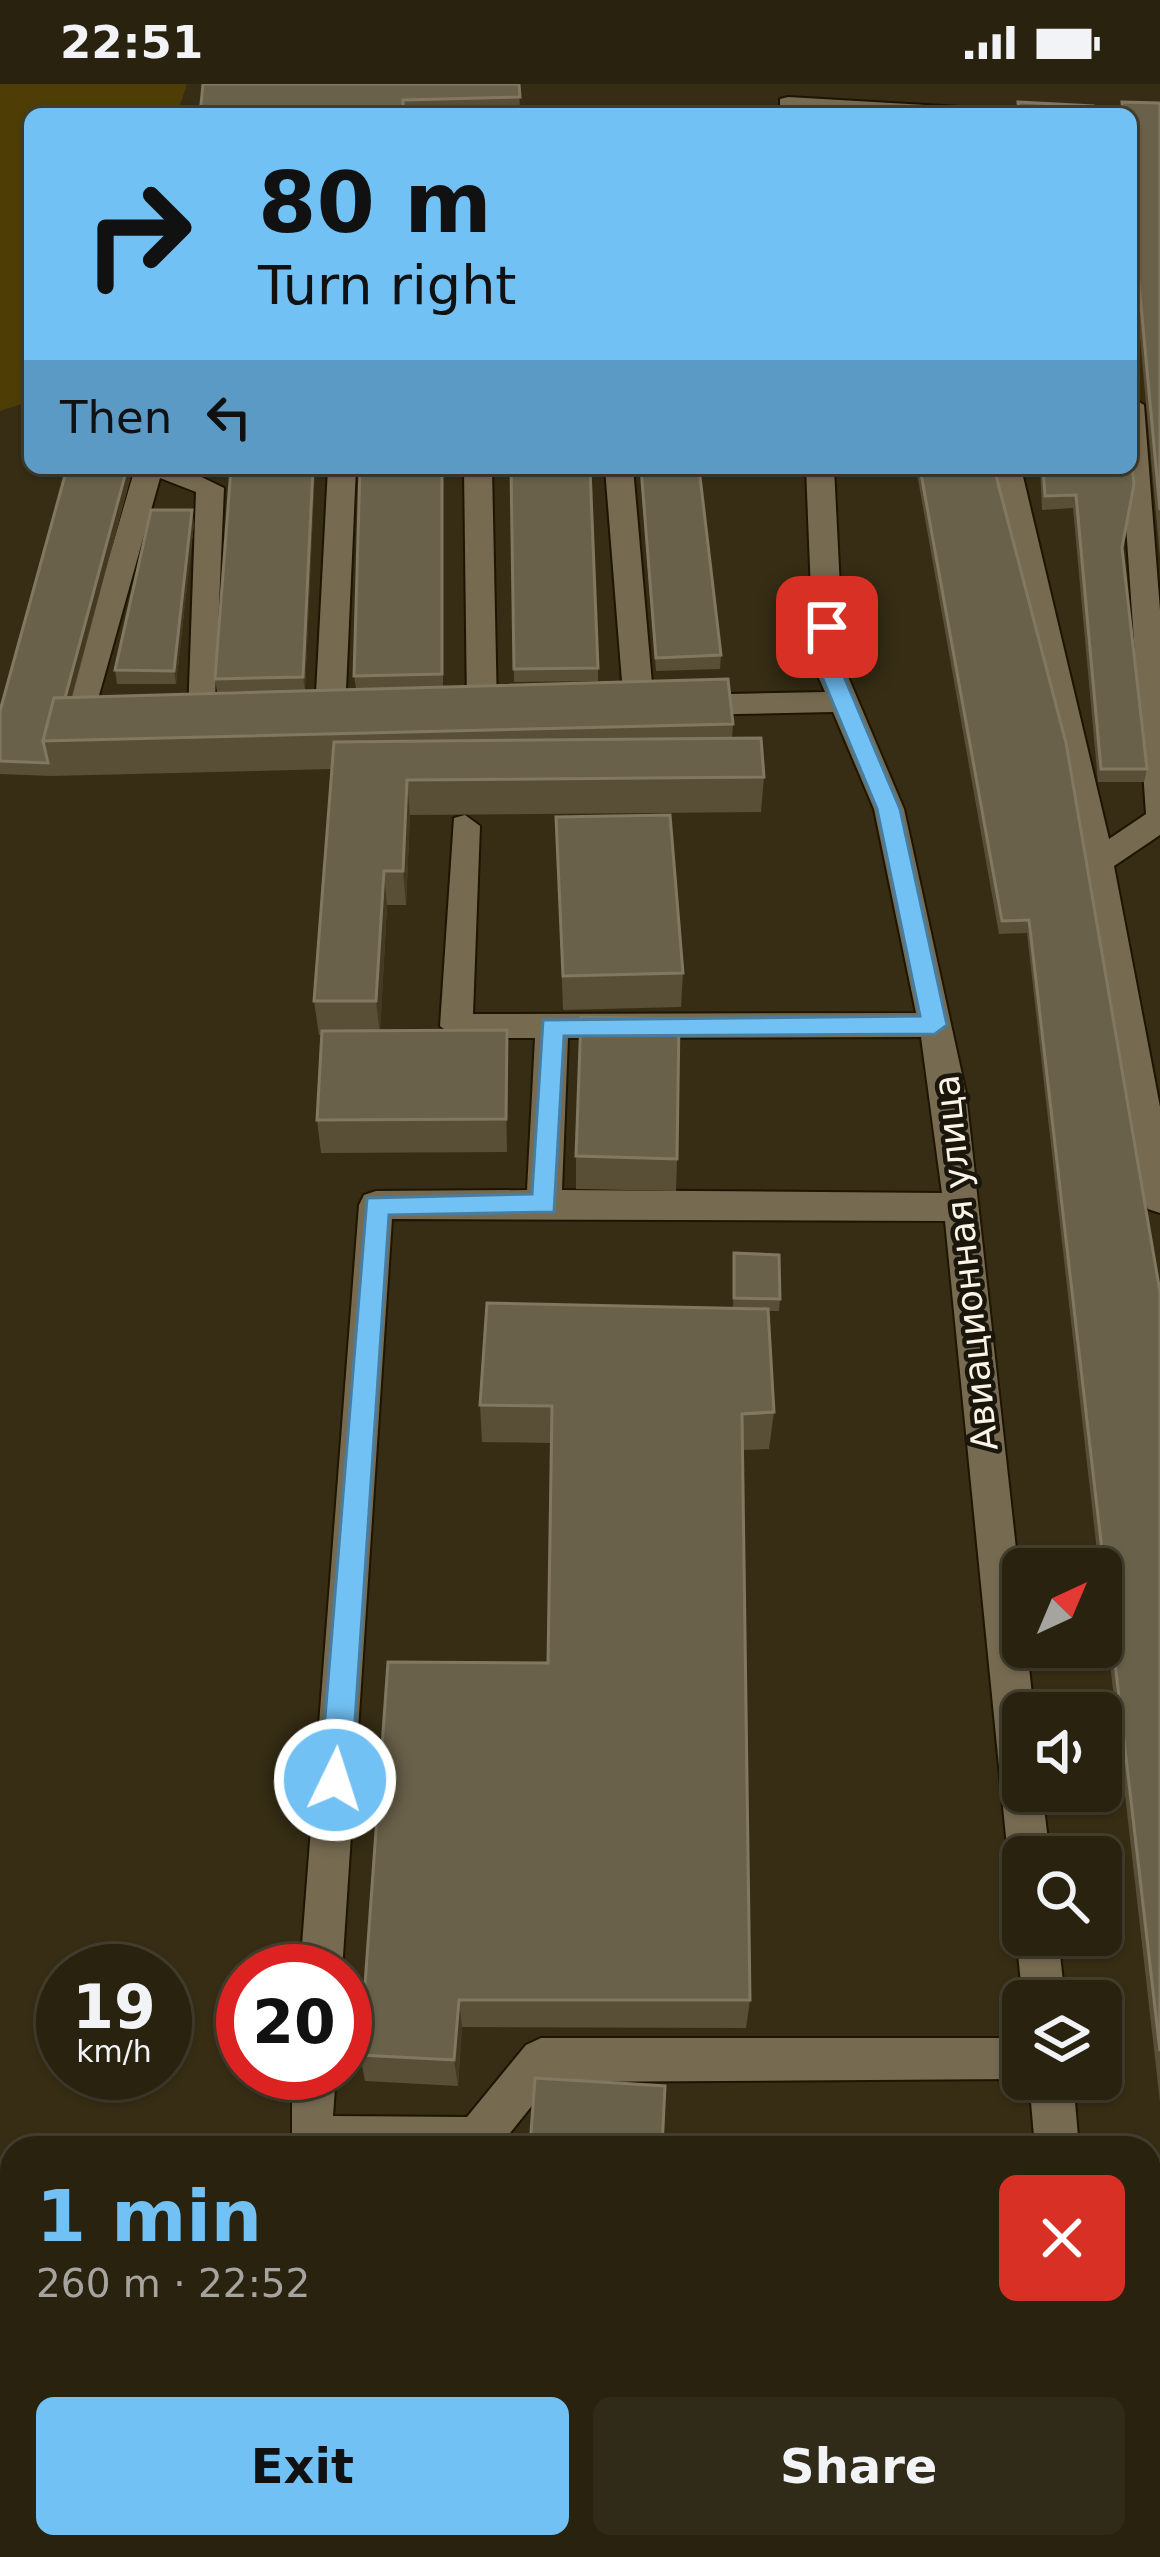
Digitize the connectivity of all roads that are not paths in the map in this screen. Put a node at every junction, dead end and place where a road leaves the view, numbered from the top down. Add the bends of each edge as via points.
1 (787, 101) edge
2 (880, 108) edge
3 (152, 474) edge
4 (171, 474) edge
5 (342, 474) edge
6 (478, 474) edge
7 (619, 474) edge
8 (820, 474) edge
9 (1008, 474) edge
10 (1136, 474) edge
11 (844, 702) junction
12 (482, 709) edge
13 (330, 712) edge
14 (203, 714) edge
15 (140, 716) edge
16 (1160, 815) edge
17 (465, 826) dead end
18 (1098, 862) junction
19 (935, 1025) junction
20 (552, 1026) junction
21 (1151, 1104) edge
22 (1160, 1199) edge
23 (544, 1204) junction
24 (961, 1207) junction
25 (1027, 1836) edge
26 (323, 1944) edge
27 (1002, 2060) edge
28 (312, 2100) edge
29 (1054, 2100) edge
30 (310, 2136) edge
31 (479, 2136) edge
32 (1056, 2136) edge

1 - 2 street
3 - 15 street via 78,717
4 - 14 street via 210,488
5 - 13 street
6 - 12 street
7 - 11 street via 628,706
8 - 11 street, Авиационная улица via 829,667
9 - 18 street
10 - 16 street
11 - 19 street, Авиационная улица via 889,809
16 - 18 street
17 - 20 street via 456,1026
18 - 21 street
19 - 20 street
19 - 24 street, Авиационная улица
20 - 23 street
21 - 22 street
23 - 24 street
23 - 26 street via 376,1205
24 - 25 street, Авиационная улица
27 - 31 street via 541,2060
28 - 30 street
29 - 32 street

